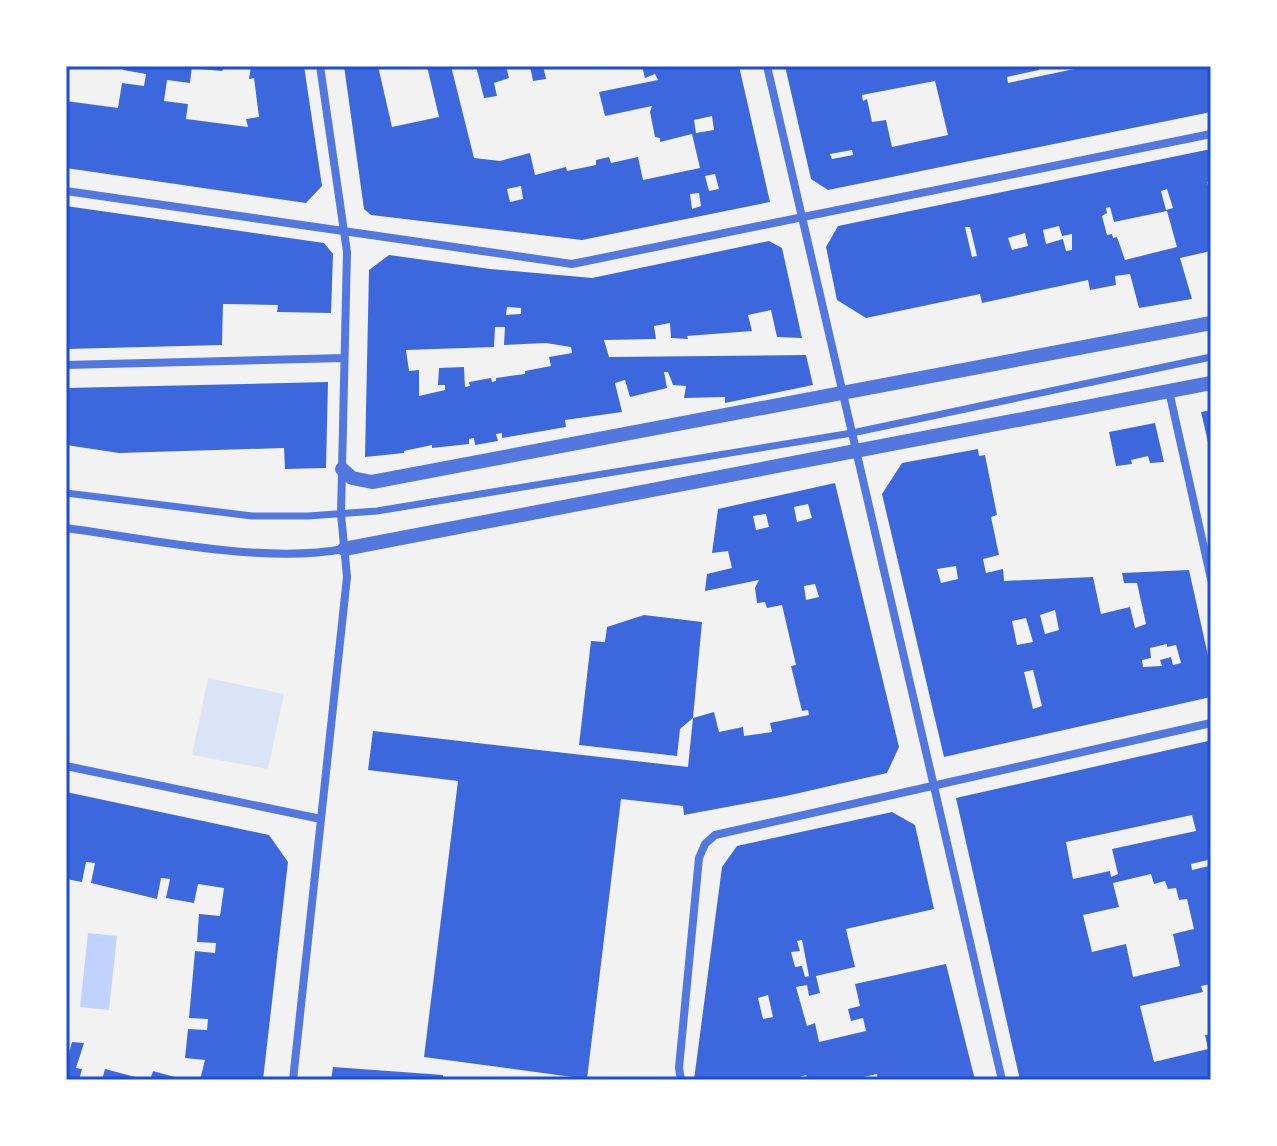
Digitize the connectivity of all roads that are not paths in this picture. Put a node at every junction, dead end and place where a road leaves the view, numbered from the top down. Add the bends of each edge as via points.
1 (320, 66) edge
2 (767, 66) edge
3 (1211, 134) edge
4 (66, 191) edge
5 (802, 217) junction
6 (344, 231) junction
7 (1211, 323) edge
8 (1211, 357) edge
9 (344, 358) junction
10 (66, 365) edge
11 (1211, 383) edge
12 (1169, 391) junction
13 (843, 392) junction
14 (852, 433) junction
15 (856, 451) junction
16 (342, 469) junction
17 (66, 493) edge
18 (341, 514) junction
19 (66, 528) edge
20 (344, 549) junction
21 (1211, 579) edge
22 (1211, 723) edge
23 (66, 766) edge
24 (934, 786) junction
25 (321, 819) junction
26 (293, 1080) edge
27 (681, 1080) edge
28 (1002, 1080) edge

1 - 6 street
2 - 5 street
3 - 5 street
4 - 6 street
5 - 6 street via 572,264
5 - 13 street
6 - 9 street
7 - 13 street
8 - 14 street
9 - 10 street
9 - 16 street
11 - 12 street
12 - 15 street
12 - 21 street
13 - 14 street
13 - 16 street via 372,482 352,478
14 - 15 street
14 - 18 street
15 - 20 street
15 - 24 street
16 - 18 street
17 - 18 street via 252,516
18 - 20 street
19 - 20 street via 215,548 311,555
20 - 25 street via 347,577
22 - 24 street
23 - 25 street
24 - 27 street via 715,835 705,844 699,858
24 - 28 street
25 - 26 street

